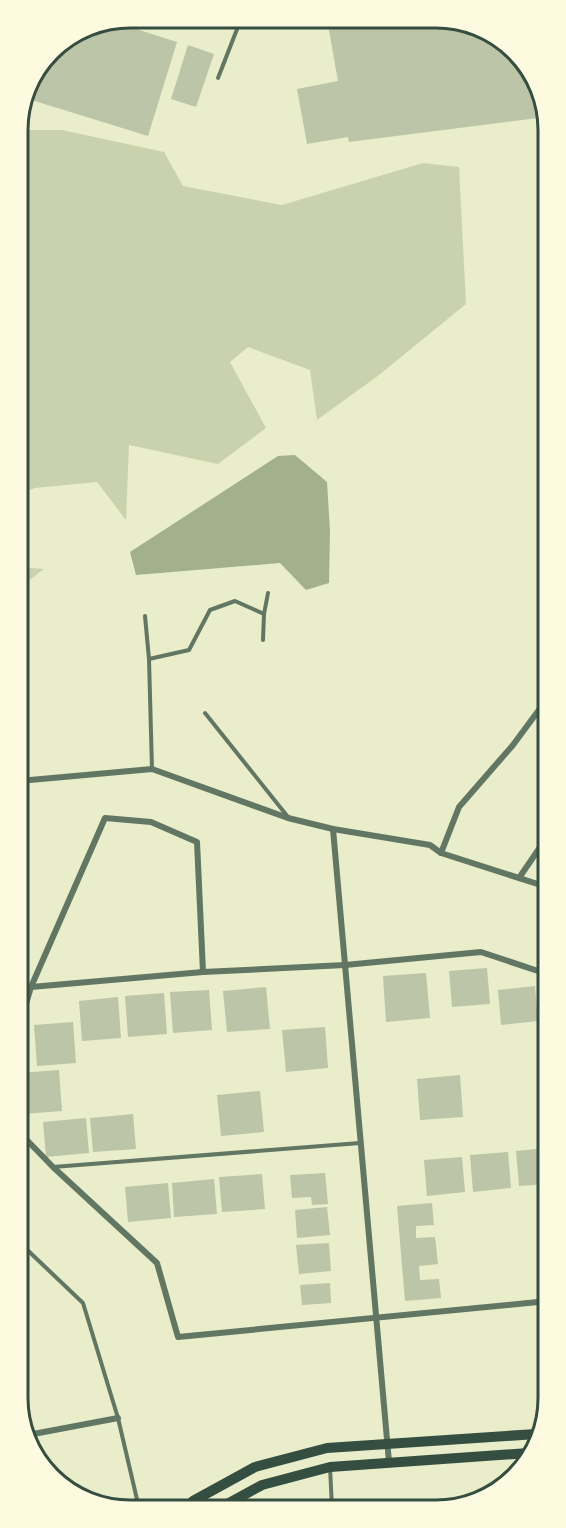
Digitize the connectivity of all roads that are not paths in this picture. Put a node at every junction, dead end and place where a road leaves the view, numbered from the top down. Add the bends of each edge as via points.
1 (237, 28) edge
2 (218, 78) dead end
3 (268, 592) dead end
4 (264, 614) junction
5 (145, 616) dead end
6 (263, 640) dead end
7 (149, 659) junction
8 (538, 712) edge
9 (205, 714) dead end
10 (152, 769) junction
11 (28, 780) edge
12 (288, 818) junction
13 (333, 829) junction
14 (537, 851) edge
15 (441, 853) junction
16 (519, 878) junction
17 (537, 883) edge
18 (345, 965) junction
19 (537, 971) edge
20 (204, 972) junction
21 (31, 987) junction
22 (28, 996) edge
23 (28, 1141) edge
24 (360, 1143) junction
25 (53, 1167) junction
26 (28, 1251) edge
27 (537, 1302) edge
28 (376, 1318) junction
29 (118, 1418) junction
30 (35, 1434) edge
31 (531, 1434) edge
32 (387, 1444) junction
33 (520, 1453) edge
34 (388, 1462) junction
35 (330, 1467) junction
36 (137, 1500) edge
37 (195, 1500) edge
38 (235, 1500) edge
39 (332, 1500) edge

1 - 2 lane
3 - 4 lane
4 - 6 lane
4 - 7 lane via 236,601 210,610 189,650
5 - 7 lane
7 - 10 lane
8 - 15 street via 459,807
9 - 12 lane
10 - 11 street
10 - 12 street
12 - 13 street
13 - 15 street via 430,845
13 - 18 street
14 - 16 street
15 - 16 street
16 - 17 street
18 - 19 street via 481,952
18 - 20 street
18 - 24 street
20 - 21 street
20 - 21 street via 197,842 151,822 105,818
21 - 22 street
23 - 25 street
24 - 25 lane
24 - 28 street
25 - 28 street via 157,1263 178,1337
26 - 29 lane via 82,1303
27 - 28 street
28 - 32 street
29 - 30 street
29 - 36 lane
31 - 32 main road
32 - 34 street
32 - 37 main road via 327,1448 255,1467
33 - 34 main road
34 - 35 main road
35 - 38 main road via 262,1485
35 - 39 lane

